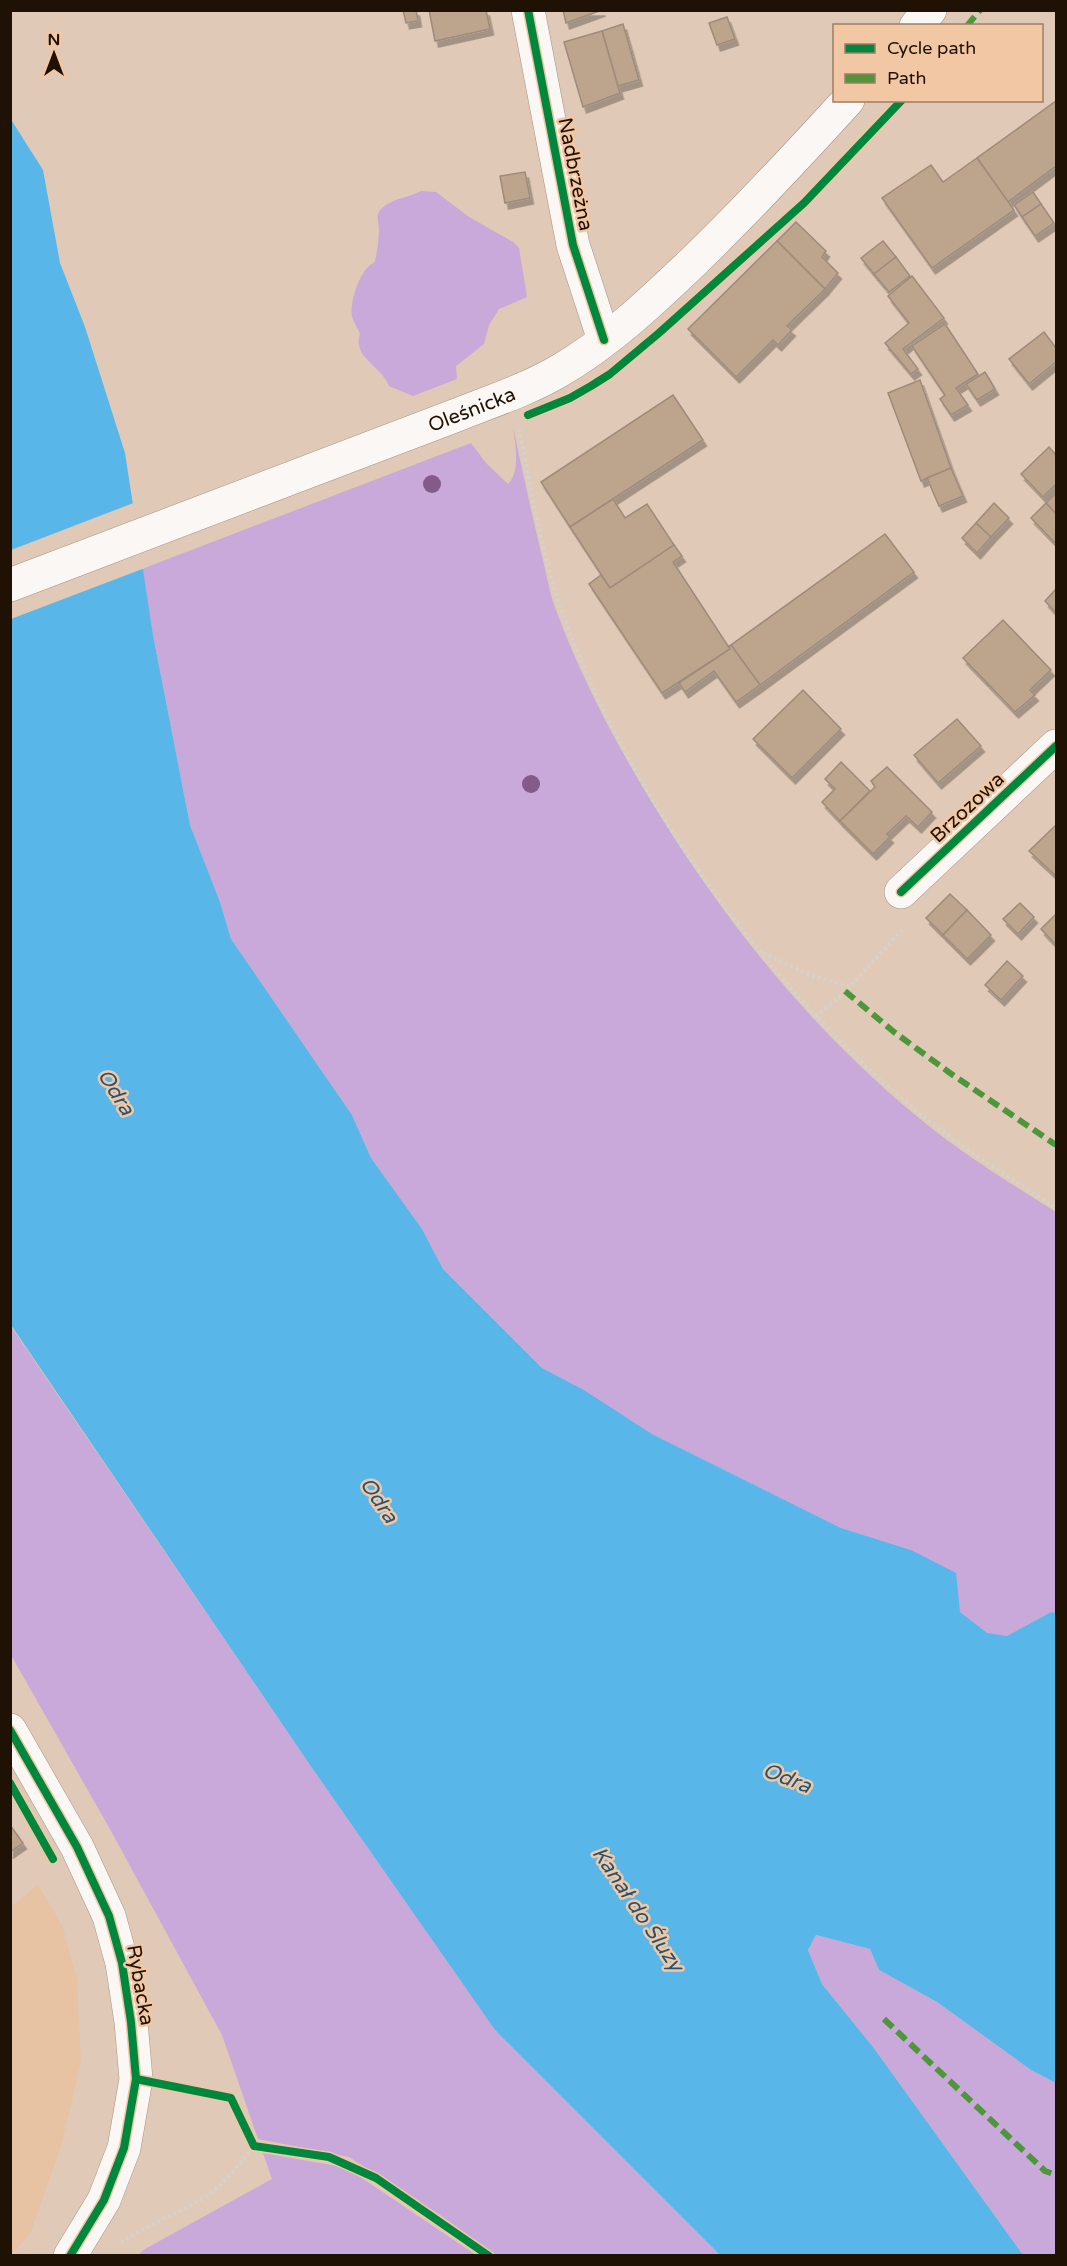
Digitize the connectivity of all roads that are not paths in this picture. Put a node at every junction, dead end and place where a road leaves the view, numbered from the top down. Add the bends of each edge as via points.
1 (528, 10) edge
2 (930, 10) edge
3 (918, 24) edge
4 (846, 102) edge
5 (604, 340) junction
6 (10, 585) edge
7 (1056, 746) edge
8 (901, 892) dead end
9 (10, 1730) edge
10 (70, 2256) edge

1 - 5 street, Nadbrzeżna via 573,245
2 - 3 street
4 - 5 street, Oleśnicka via 756,201 641,313
5 - 6 street, Oleśnicka via 538,382
7 - 8 street, Brzozowa
9 - 10 street, Rybacka via 77,1847 109,1916 122,1963 131,2022 136,2079 124,2148 104,2200

